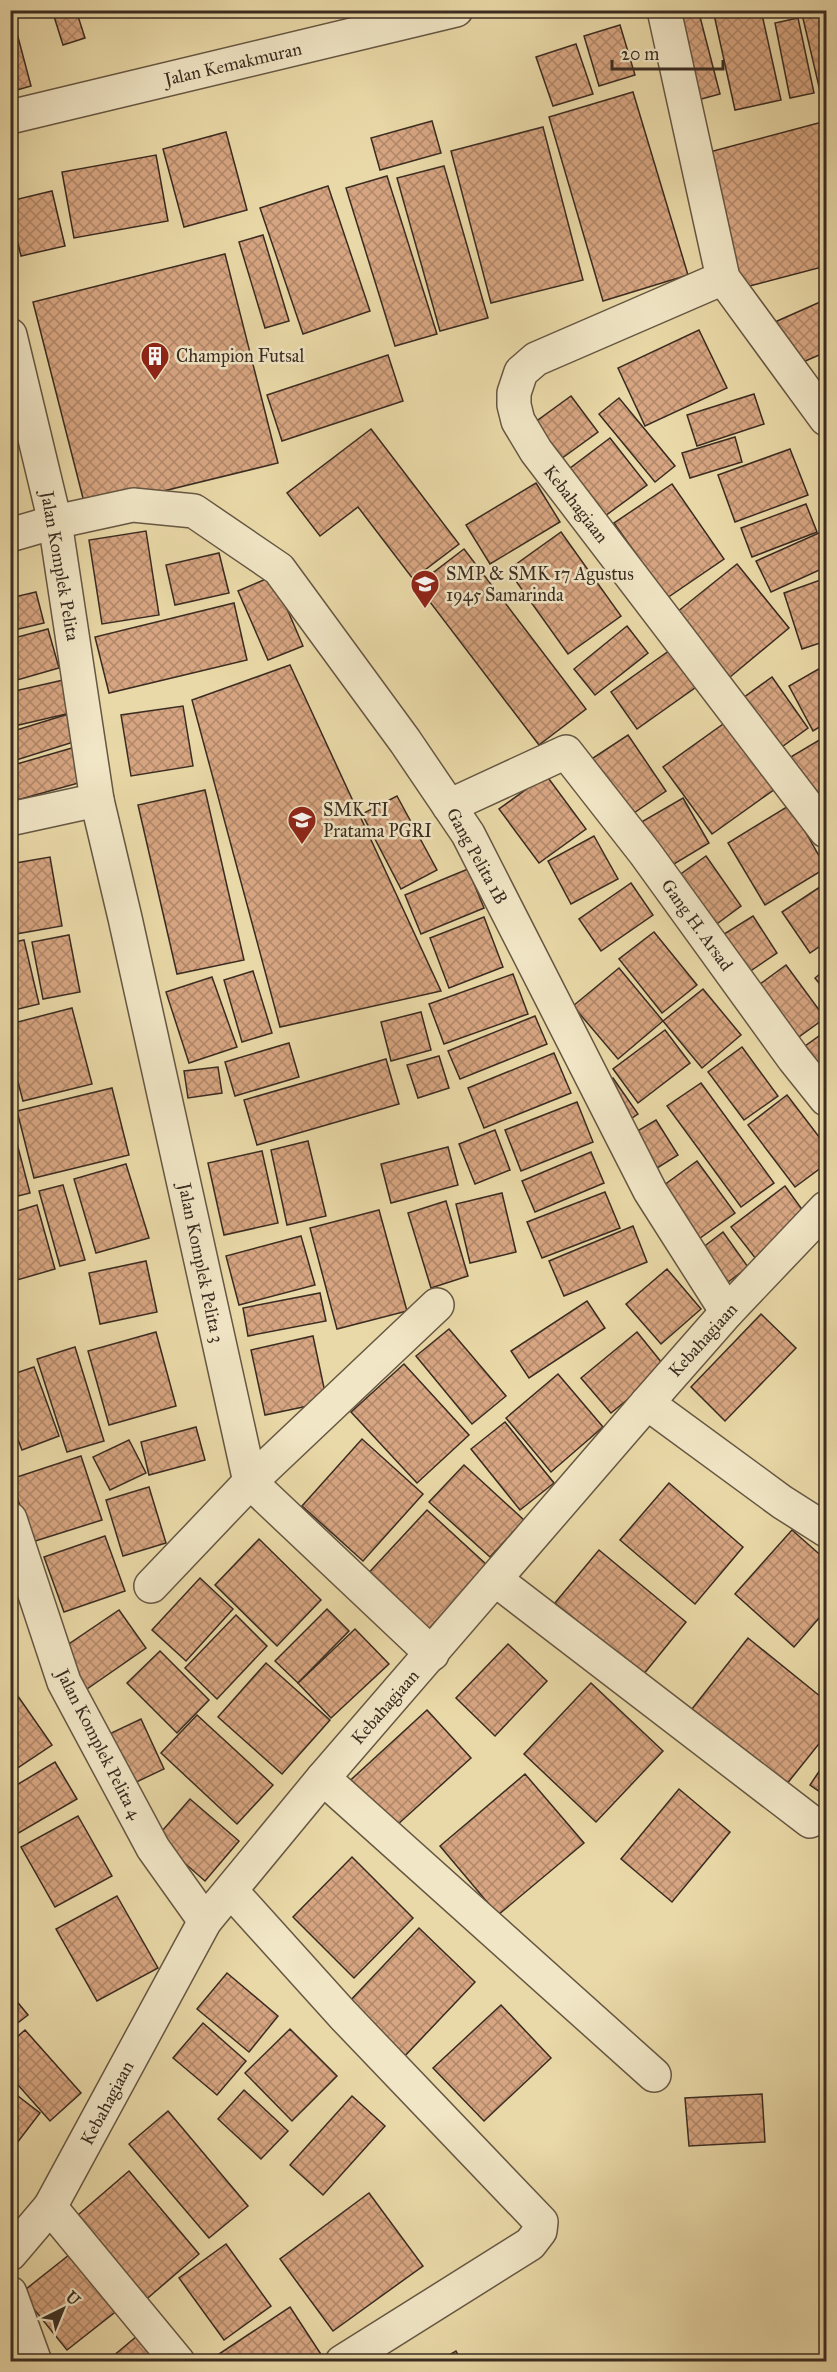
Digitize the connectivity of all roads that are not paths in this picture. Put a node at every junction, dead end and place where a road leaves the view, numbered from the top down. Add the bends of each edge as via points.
1 (664, 10) edge
2 (447, 12) edge
3 (10, 117) edge
4 (723, 278) junction
5 (10, 335) edge
6 (826, 419) edge
7 (56, 522) junction
8 (10, 535) edge
9 (97, 800) junction
10 (449, 806) junction
11 (10, 819) edge
12 (826, 831) edge
13 (826, 1099) edge
14 (826, 1208) edge
15 (437, 1305) dead end
16 (727, 1312) junction
17 (647, 1403) junction
18 (250, 1482) junction
19 (10, 1520) edge
20 (826, 1530) edge
21 (496, 1580) junction
22 (151, 1586) dead end
23 (432, 1654) junction
24 (323, 1778) junction
25 (810, 1821) dead end
26 (231, 1891) junction
27 (205, 1921) junction
28 (654, 2075) dead end
29 (50, 2207) junction
30 (10, 2254) edge
31 (10, 2293) edge
32 (34, 2361) edge
33 (178, 2361) edge
34 (342, 2361) edge

1 - 4 street
2 - 3 street, Jalan Kemakmuran
4 - 6 street
4 - 12 street, Kebahagiaan via 536,359 521,372 514,405 518,421 547,468
5 - 7 street, Jalan Komplek Pelita
7 - 8 street, Gang Pelita 1B
7 - 9 street, Jalan Komplek Pelita
7 - 10 street, Gang Pelita 1B via 133,505 194,511 279,569
9 - 11 street
9 - 18 street, Jalan Komplek Pelita 3
10 - 13 street, Gang H. Arsad via 566,752
10 - 16 street, Gang Pelita 1B via 468,834 650,1191
14 - 16 street, Kebahagiaan
15 - 18 street
16 - 17 street, Kebahagiaan
17 - 20 street
17 - 21 street, Kebahagiaan
18 - 22 street
18 - 23 street
19 - 27 street, Jalan Komplek Pelita 4 via 64,1682 153,1848
21 - 23 street, Kebahagiaan
21 - 25 street
23 - 24 street, Kebahagiaan
24 - 26 street, Kebahagiaan
24 - 28 street
26 - 27 street, Kebahagiaan
26 - 34 street via 541,2222 540,2231 530,2244
27 - 29 street, Kebahagiaan
29 - 30 street, Kebahagiaan
29 - 33 street
31 - 32 street

